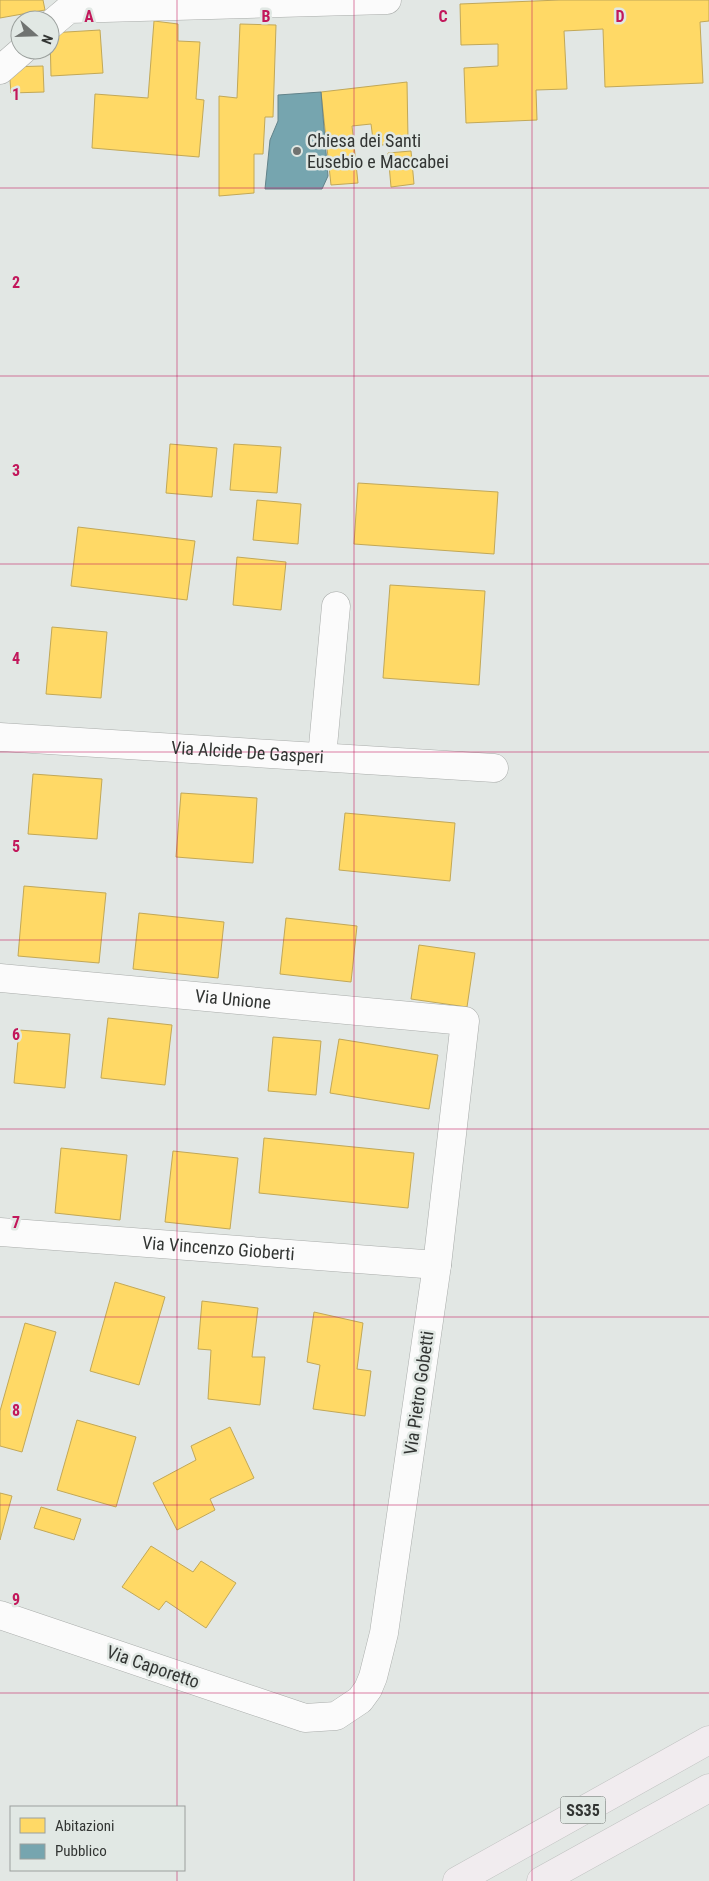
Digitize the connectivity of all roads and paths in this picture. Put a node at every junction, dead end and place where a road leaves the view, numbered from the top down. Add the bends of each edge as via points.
1 (387, 0) edge
2 (60, 17) edge
3 (12, 60) edge
4 (0, 70) edge
5 (336, 606) dead end
6 (0, 737) edge
7 (322, 757) junction
8 (494, 768) dead end
9 (0, 978) edge
10 (465, 1021) joint
11 (0, 1232) edge
12 (437, 1266) junction
13 (0, 1615) edge
14 (305, 1718) joint
15 (709, 1740) edge
16 (709, 1788) edge
17 (457, 1881) edge
18 (541, 1881) edge

1 - 2 street via 69,9
3 - 4 street
5 - 7 street
6 - 7 street, Via Alcide De Gasperi
7 - 8 street, Via Alcide De Gasperi
9 - 10 street, Via Unione
10 - 12 street, Via Pietro Gobetti
11 - 12 street, Via Vincenzo Gioberti
12 - 14 street, Via Pietro Gobetti via 384,1633 373,1677 360,1700 336,1716
13 - 14 street, Via Caporetto
15 - 17 highway, SS35
16 - 18 highway, SS35

